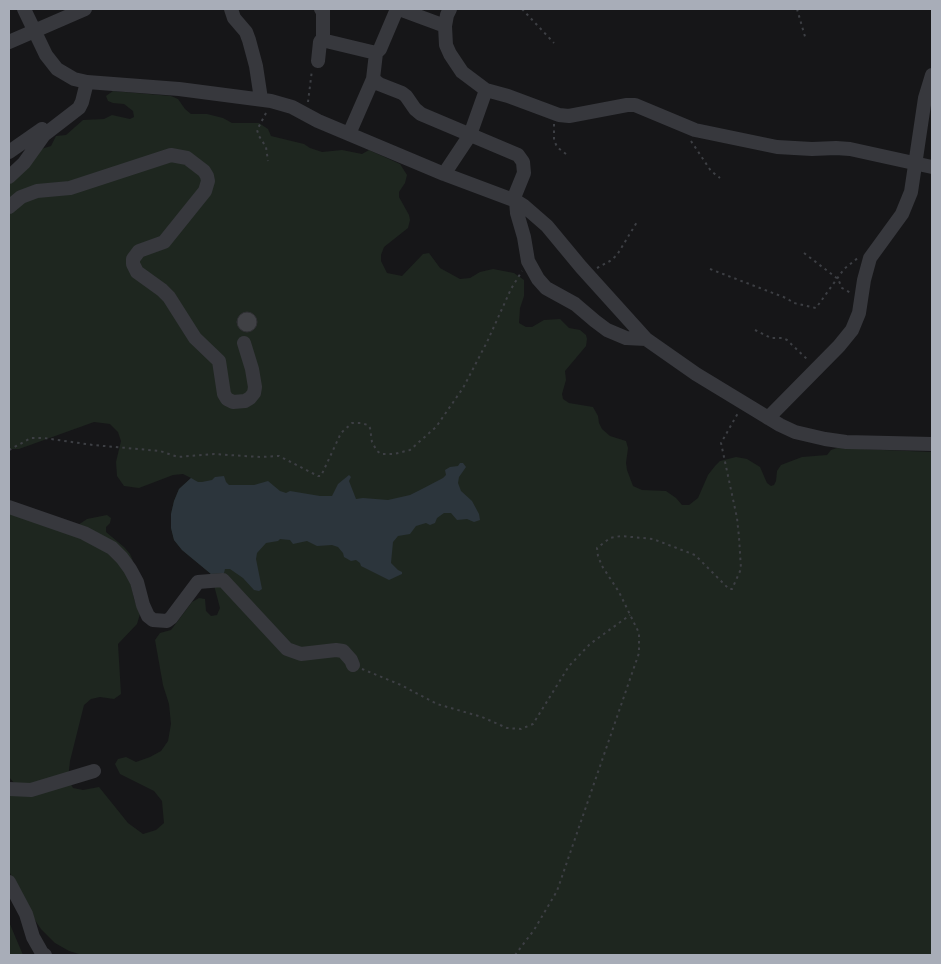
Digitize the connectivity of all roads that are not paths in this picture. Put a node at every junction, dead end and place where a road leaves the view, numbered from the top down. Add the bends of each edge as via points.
1 (24, 9) edge
2 (85, 9) edge
3 (231, 9) edge
4 (323, 9) edge
5 (398, 9) edge
6 (450, 9) edge
7 (445, 26) junction
8 (33, 31) junction
9 (323, 38) junction
10 (9, 42) edge
11 (376, 53) junction
12 (315, 66) road end
13 (932, 75) edge
14 (373, 79) junction
15 (86, 88) junction
16 (486, 90) junction
17 (265, 100) junction
18 (350, 134) junction
19 (470, 135) junction
20 (9, 152) edge
21 (916, 164) junction
22 (932, 167) edge
23 (444, 174) junction
24 (9, 177) edge
25 (515, 200) junction
26 (9, 207) edge
27 (646, 339) junction
28 (244, 343) dead end
29 (768, 418) junction
30 (932, 444) edge
31 (9, 507) edge
32 (353, 665) road end
33 (94, 771) dead end
34 (9, 789) edge
35 (9, 882) edge
36 (45, 955) edge

1 - 8 street
2 - 8 street
3 - 17 street via 249,40
4 - 9 street
5 - 7 street
5 - 11 street
6 - 7 street
7 - 16 street via 446,45 455,63
8 - 10 street
8 - 15 street via 51,62
9 - 11 street
9 - 12 street
11 - 14 street
13 - 21 street via 925,98
14 - 18 street
14 - 19 street via 402,93 418,112
15 - 17 street via 179,88
15 - 20 street via 76,104
15 - 24 street via 79,108 44,135 24,163
16 - 19 street
16 - 21 street via 555,114 569,116 635,105 695,130 777,147 850,149
17 - 18 street via 292,107
18 - 23 street
19 - 23 street
19 - 25 street via 513,152 524,162
21 - 22 street
21 - 29 street via 907,204 870,258 859,313 852,330
23 - 25 street
25 - 27 street via 547,226
25 - 27 street via 528,261 546,288 576,304 607,330 626,338
26 - 28 street via 37,190 70,188 171,155 187,158 207,176 205,190 164,242 139,251 133,264 137,272 169,297 195,338 219,361 224,394 233,402 250,398 256,387
27 - 29 street
29 - 30 street via 795,432 825,439
31 - 32 street via 84,533 112,548 130,569 143,605 153,620 167,621 171,618 198,582 223,580 287,648 301,654 343,651
33 - 34 street via 31,790
35 - 36 street via 26,914 33,937

